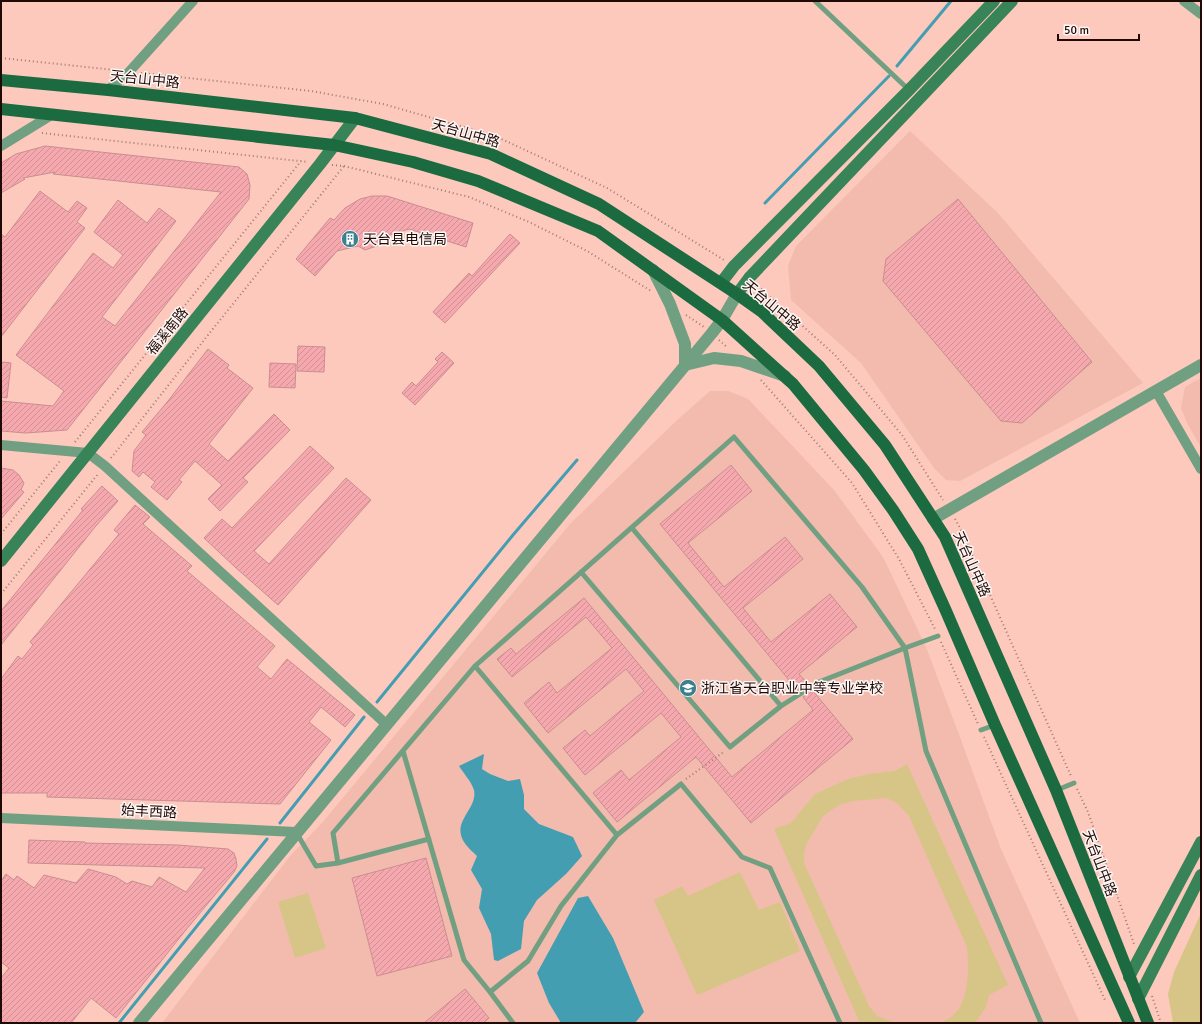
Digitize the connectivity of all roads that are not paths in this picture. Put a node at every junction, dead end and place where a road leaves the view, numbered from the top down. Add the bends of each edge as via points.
1 (193, 1) edge
2 (815, 1) edge
3 (994, 1) edge
4 (1012, 1) edge
5 (1184, 1) edge
6 (1201, 14) edge
7 (1, 80) edge
8 (108, 90) junction
9 (909, 90) junction
10 (1, 109) edge
11 (53, 114) junction
12 (355, 118) junction
13 (334, 145) junction
14 (1, 146) edge
15 (653, 270) junction
16 (721, 283) junction
17 (737, 294) junction
18 (722, 320) junction
19 (685, 365) junction
20 (1201, 365) edge
21 (785, 376) junction
22 (1156, 392) junction
23 (1, 445) edge
24 (88, 453) junction
25 (1201, 469) edge
26 (933, 519) junction
27 (632, 528) junction
28 (1, 561) edge
29 (582, 572) junction
30 (938, 636) road end
31 (905, 648) junction
32 (475, 666) junction
33 (781, 706) junction
34 (386, 724) junction
35 (995, 725) junction
36 (981, 730) road end
37 (403, 751) junction
38 (1074, 783) road end
39 (1056, 790) junction
40 (1, 818) edge
41 (296, 832) junction
42 (617, 835) junction
43 (429, 839) junction
44 (1201, 842) edge
45 (338, 863) junction
46 (1201, 875) edge
47 (1129, 978) junction
48 (490, 992) junction
49 (1138, 999) junction
50 (139, 1023) edge
51 (513, 1023) edge
52 (840, 1023) edge
53 (1041, 1023) edge
54 (1128, 1023) edge
55 (1148, 1023) edge

1 - 8 street via 128,72
2 - 9 lane
3 - 9 main road
4 - 17 main road via 749,278
5 - 6 street
7 - 8 main road, 天台山中路
8 - 12 main road, 天台山中路
9 - 16 main road via 734,266
10 - 11 main road
11 - 13 main road
11 - 14 street
12 - 13 main road, 福溪南路
12 - 16 main road, 天台山中路 via 491,154 599,204
13 - 15 main road via 413,162 478,181 598,231
13 - 24 main road, 福溪南路
15 - 18 main road
15 - 19 street via 686,344
16 - 17 main road, 天台山中路
17 - 18 street
17 - 26 main road, 天台山中路 via 762,311 819,366 885,445
18 - 19 street
18 - 21 main road
19 - 21 street via 714,358 741,361
19 - 34 street
20 - 22 street
21 - 35 main road via 864,470 918,549
22 - 25 street
22 - 26 street
23 - 24 street
24 - 28 main road, 福溪南路
24 - 34 street
26 - 39 main road, 天台山中路 via 945,537
27 - 29 lane
27 - 31 lane via 734,437 862,587
27 - 33 lane
29 - 32 lane
29 - 33 lane via 730,747
30 - 31 lane
31 - 33 lane via 819,682
31 - 53 lane via 926,751
32 - 37 lane
32 - 42 lane
34 - 41 street
35 - 36 lane
35 - 54 main road
37 - 43 lane
37 - 45 lane via 333,833
38 - 39 lane
39 - 47 main road, 天台山中路
40 - 41 street, 始丰西路
41 - 45 lane via 316,866
41 - 50 street
42 - 48 lane via 561,906 528,961
42 - 52 lane via 681,784 742,857 770,868
43 - 45 lane
43 - 48 lane via 464,960
44 - 47 main road
46 - 49 main road
47 - 49 main road, 天台山中路
48 - 51 lane
49 - 55 main road, 天台山中路

